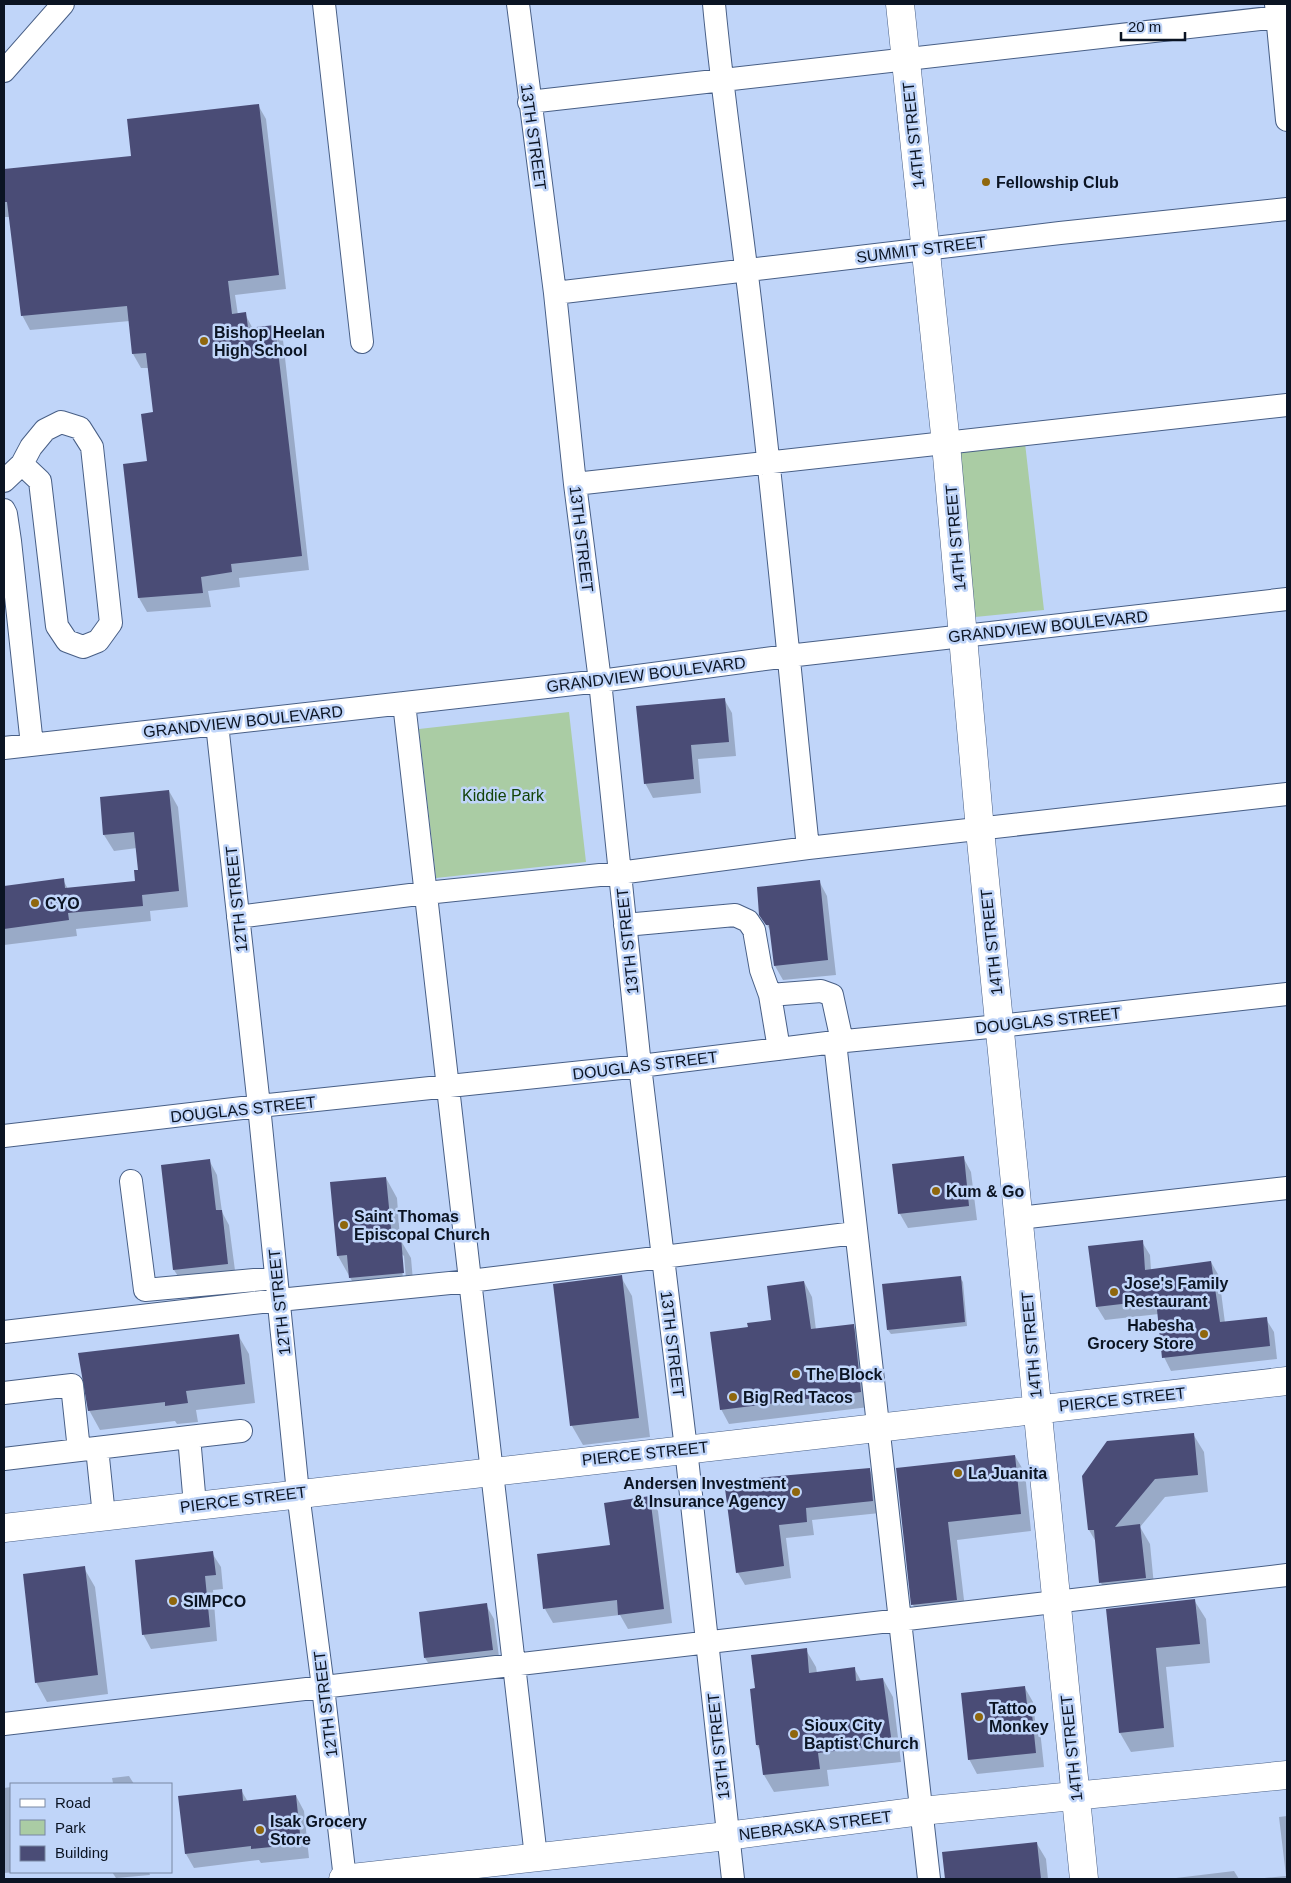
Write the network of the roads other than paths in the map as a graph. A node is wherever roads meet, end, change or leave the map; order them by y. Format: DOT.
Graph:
graph roads {
  1 [pos="63,4"];
  2 [pos="324,4"];
  3 [pos="518,4"];
  4 [pos="714,4"];
  5 [pos="900,4"];
  6 [pos="1280,12"];
  7 [pos="905,59"];
  8 [pos="4,71"];
  9 [pos="721,79"];
  10 [pos="529,102"];
  11 [pos="1287,120"];
  12 [pos="1287,209"];
  13 [pos="926,249"];
  14 [pos="747,270"];
  15 [pos="555,293"];
  16 [pos="362,342"];
  17 [pos="1287,405"];
  18 [pos="946,444"];
  19 [pos="770,463"];
  20 [pos="22,464"];
  21 [pos="4,481"];
  22 [pos="575,484"];
  23 [pos="4,510"];
  24 [pos="1287,599"];
  25 [pos="964,636"];
  26 [pos="788,656"];
  27 [pos="600,681"];
  28 [pos="404,703"];
  29 [pos="217,724"];
  30 [pos="32,745"];
  31 [pos="4,748"];
  32 [pos="1287,794"];
  33 [pos="980,830"];
  34 [pos="808,848"];
  35 [pos="619,873"];
  36 [pos="426,893"];
  37 [pos="238,917"];
  38 [pos="625,925"];
  39 [pos="1287,994"];
  40 [pos="770,995"];
  41 [pos="1000,1026"];
  42 [pos="838,1041"];
  43 [pos="778,1048"];
  44 [pos="640,1066"];
  45 [pos="449,1087"];
  46 [pos="259,1106"];
  47 [pos="4,1136"];
  48 [pos="131,1181"];
  49 [pos="1287,1188"];
  50 [pos="1019,1218"];
  51 [pos="855,1233"];
  52 [pos="662,1258"];
  53 [pos="276,1278"];
  54 [pos="470,1282"];
  55 [pos="279,1300"];
  56 [pos="4,1332"];
  57 [pos="1287,1381"];
  58 [pos="4,1393"];
  59 [pos="1037,1409"];
  60 [pos="877,1428"];
  61 [pos="241,1431"];
  62 [pos="189,1437"];
  63 [pos="88,1449"];
  64 [pos="686,1449"];
  65 [pos="4,1459"];
  66 [pos="491,1471"];
  67 [pos="298,1493"];
  68 [pos="195,1505"];
  69 [pos="104,1516"];
  70 [pos="4,1528"];
  71 [pos="1287,1575"];
  72 [pos="1057,1603"];
  73 [pos="900,1621"];
  74 [pos="707,1644"];
  75 [pos="514,1664"];
  76 [pos="323,1687"];
  77 [pos="4,1724"];
  78 [pos="1287,1775"];
  79 [pos="1076,1796"];
  80 [pos="921,1811"];
  81 [pos="727,1836"];
  82 [pos="536,1857"];
  83 [pos="344,1879"];
  84 [pos="733,1879"];
  85 [pos="929,1879"];
  86 [pos="1084,1879"];
  1 -- 8 [label="street"];
  2 -- 16 [label="street"];
  3 -- 10 [label="street, 13TH STREET"];
  4 -- 9 [label="street"];
  5 -- 7 [label="main road, 14TH STREET"];
  6 -- 7 [label="street"];
  6 -- 11 [label="street"];
  7 -- 9 [label="street"];
  7 -- 13 [label="main road, 14TH STREET"];
  9 -- 10 [label="street"];
  9 -- 14 [label="street"];
  10 -- 15 [label="street, 13TH STREET"];
  12 -- 13 [label="street, SUMMIT STREET"];
  13 -- 14 [label="street, SUMMIT STREET"];
  13 -- 18 [label="main road, 14TH STREET"];
  14 -- 15 [label="street, SUMMIT STREET"];
  14 -- 19 [label="street"];
  15 -- 22 [label="street, 13TH STREET"];
  17 -- 18 [label="street"];
  18 -- 19 [label="street"];
  18 -- 25 [label="main road, 14TH STREET"];
  19 -- 22 [label="street"];
  19 -- 26 [label="street"];
  20 -- 20 [label="street"];
  20 -- 21 [label="street"];
  22 -- 27 [label="street, 13TH STREET"];
  23 -- 30 [label="street"];
  24 -- 25 [label="street, GRANDVIEW BOULEVARD"];
  25 -- 26 [label="street, GRANDVIEW BOULEVARD"];
  25 -- 33 [label="main road, 14TH STREET"];
  26 -- 27 [label="street, GRANDVIEW BOULEVARD"];
  26 -- 34 [label="street"];
  27 -- 28 [label="street, GRANDVIEW BOULEVARD"];
  27 -- 35 [label="street, 13TH STREET"];
  28 -- 29 [label="street, GRANDVIEW BOULEVARD"];
  28 -- 36 [label="street"];
  29 -- 30 [label="street, GRANDVIEW BOULEVARD"];
  29 -- 37 [label="street, 12TH STREET"];
  30 -- 31 [label="street, GRANDVIEW BOULEVARD"];
  32 -- 33 [label="street"];
  33 -- 34 [label="street"];
  33 -- 41 [label="main road, 14TH STREET"];
  34 -- 35 [label="street"];
  35 -- 36 [label="street"];
  35 -- 38 [label="street, 13TH STREET"];
  36 -- 37 [label="street"];
  36 -- 45 [label="street"];
  37 -- 46 [label="street, 12TH STREET"];
  38 -- 40 [label="street"];
  38 -- 44 [label="street, 13TH STREET"];
  39 -- 41 [label="street, DOUGLAS STREET"];
  40 -- 42 [label="street"];
  40 -- 43 [label="street"];
  41 -- 42 [label="street, DOUGLAS STREET"];
  41 -- 50 [label="main road, 14TH STREET"];
  42 -- 43 [label="street, DOUGLAS STREET"];
  42 -- 51 [label="street"];
  43 -- 44 [label="street, DOUGLAS STREET"];
  44 -- 45 [label="street, DOUGLAS STREET"];
  44 -- 52 [label="street, 13TH STREET"];
  45 -- 46 [label="street, DOUGLAS STREET"];
  45 -- 54 [label="street"];
  46 -- 47 [label="street, DOUGLAS STREET"];
  46 -- 53 [label="street, 12TH STREET"];
  48 -- 53 [label="street"];
  49 -- 50 [label="street"];
  50 -- 59 [label="main road, 14TH STREET"];
  51 -- 52 [label="street"];
  51 -- 60 [label="street"];
  52 -- 54 [label="street"];
  52 -- 64 [label="street, 13TH STREET"];
  53 -- 55 [label="street, 12TH STREET"];
  54 -- 55 [label="street"];
  54 -- 66 [label="street"];
  55 -- 56 [label="street"];
  55 -- 67 [label="street, 12TH STREET"];
  57 -- 59 [label="main road, PIERCE STREET"];
  58 -- 63 [label="street"];
  59 -- 60 [label="main road, PIERCE STREET"];
  59 -- 72 [label="main road, 14TH STREET"];
  60 -- 64 [label="main road, PIERCE STREET"];
  60 -- 73 [label="street"];
  61 -- 62 [label="street"];
  62 -- 63 [label="street"];
  62 -- 68 [label="street"];
  63 -- 65 [label="street"];
  63 -- 69 [label="street"];
  64 -- 66 [label="main road, PIERCE STREET"];
  64 -- 74 [label="street, 13TH STREET"];
  66 -- 67 [label="main road, PIERCE STREET"];
  66 -- 75 [label="street"];
  67 -- 68 [label="main road, PIERCE STREET"];
  67 -- 76 [label="street, 12TH STREET"];
  68 -- 69 [label="main road, PIERCE STREET"];
  69 -- 70 [label="main road, PIERCE STREET"];
  71 -- 72 [label="street"];
  72 -- 73 [label="street"];
  72 -- 79 [label="main road, 14TH STREET"];
  73 -- 74 [label="street"];
  73 -- 80 [label="street"];
  74 -- 75 [label="street"];
  74 -- 81 [label="street, 13TH STREET"];
  75 -- 76 [label="street"];
  75 -- 82 [label="street"];
  76 -- 77 [label="street"];
  76 -- 83 [label="street, 12TH STREET"];
  78 -- 79 [label="main road, NEBRASKA STREET"];
  79 -- 80 [label="main road, NEBRASKA STREET"];
  79 -- 86 [label="main road, 14TH STREET"];
  80 -- 81 [label="main road, NEBRASKA STREET"];
  80 -- 85 [label="street"];
  81 -- 82 [label="main road, NEBRASKA STREET"];
  81 -- 84 [label="street, 13TH STREET"];
  82 -- 83 [label="main road, NEBRASKA STREET"];
}
